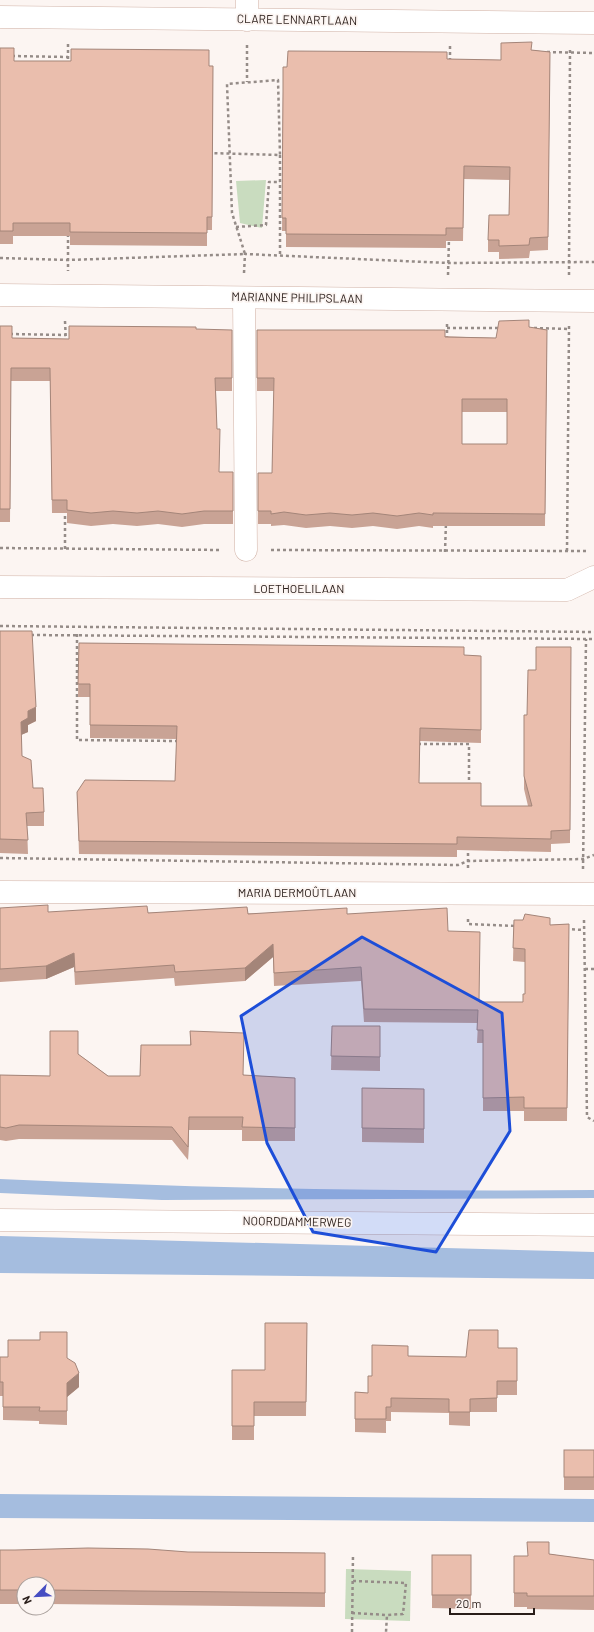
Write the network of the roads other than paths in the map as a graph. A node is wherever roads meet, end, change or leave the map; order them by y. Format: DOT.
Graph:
graph roads {
  1 [pos="247,10"];
  2 [pos="0,17"];
  3 [pos="594,23"];
  4 [pos="0,295"];
  5 [pos="244,298"];
  6 [pos="594,302"];
  7 [pos="246,550"];
  8 [pos="594,578"];
  9 [pos="0,587"];
  10 [pos="0,892"];
  11 [pos="594,894"];
  12 [pos="0,1220"];
  13 [pos="594,1225"];
  1 -- 2 [label="street, CLARE LENNARTLAAN"];
  1 -- 3 [label="street, CLARE LENNARTLAAN"];
  4 -- 5 [label="street, MARIANNE PHILIPSLAAN"];
  5 -- 6 [label="street, MARIANNE PHILIPSLAAN"];
  5 -- 7 [label="street"];
  8 -- 9 [label="street, LOETHOELILAAN"];
  10 -- 11 [label="street, MARIA DERMOÛTLAAN"];
  12 -- 13 [label="street, NOORDDAMMERWEG"];
}
